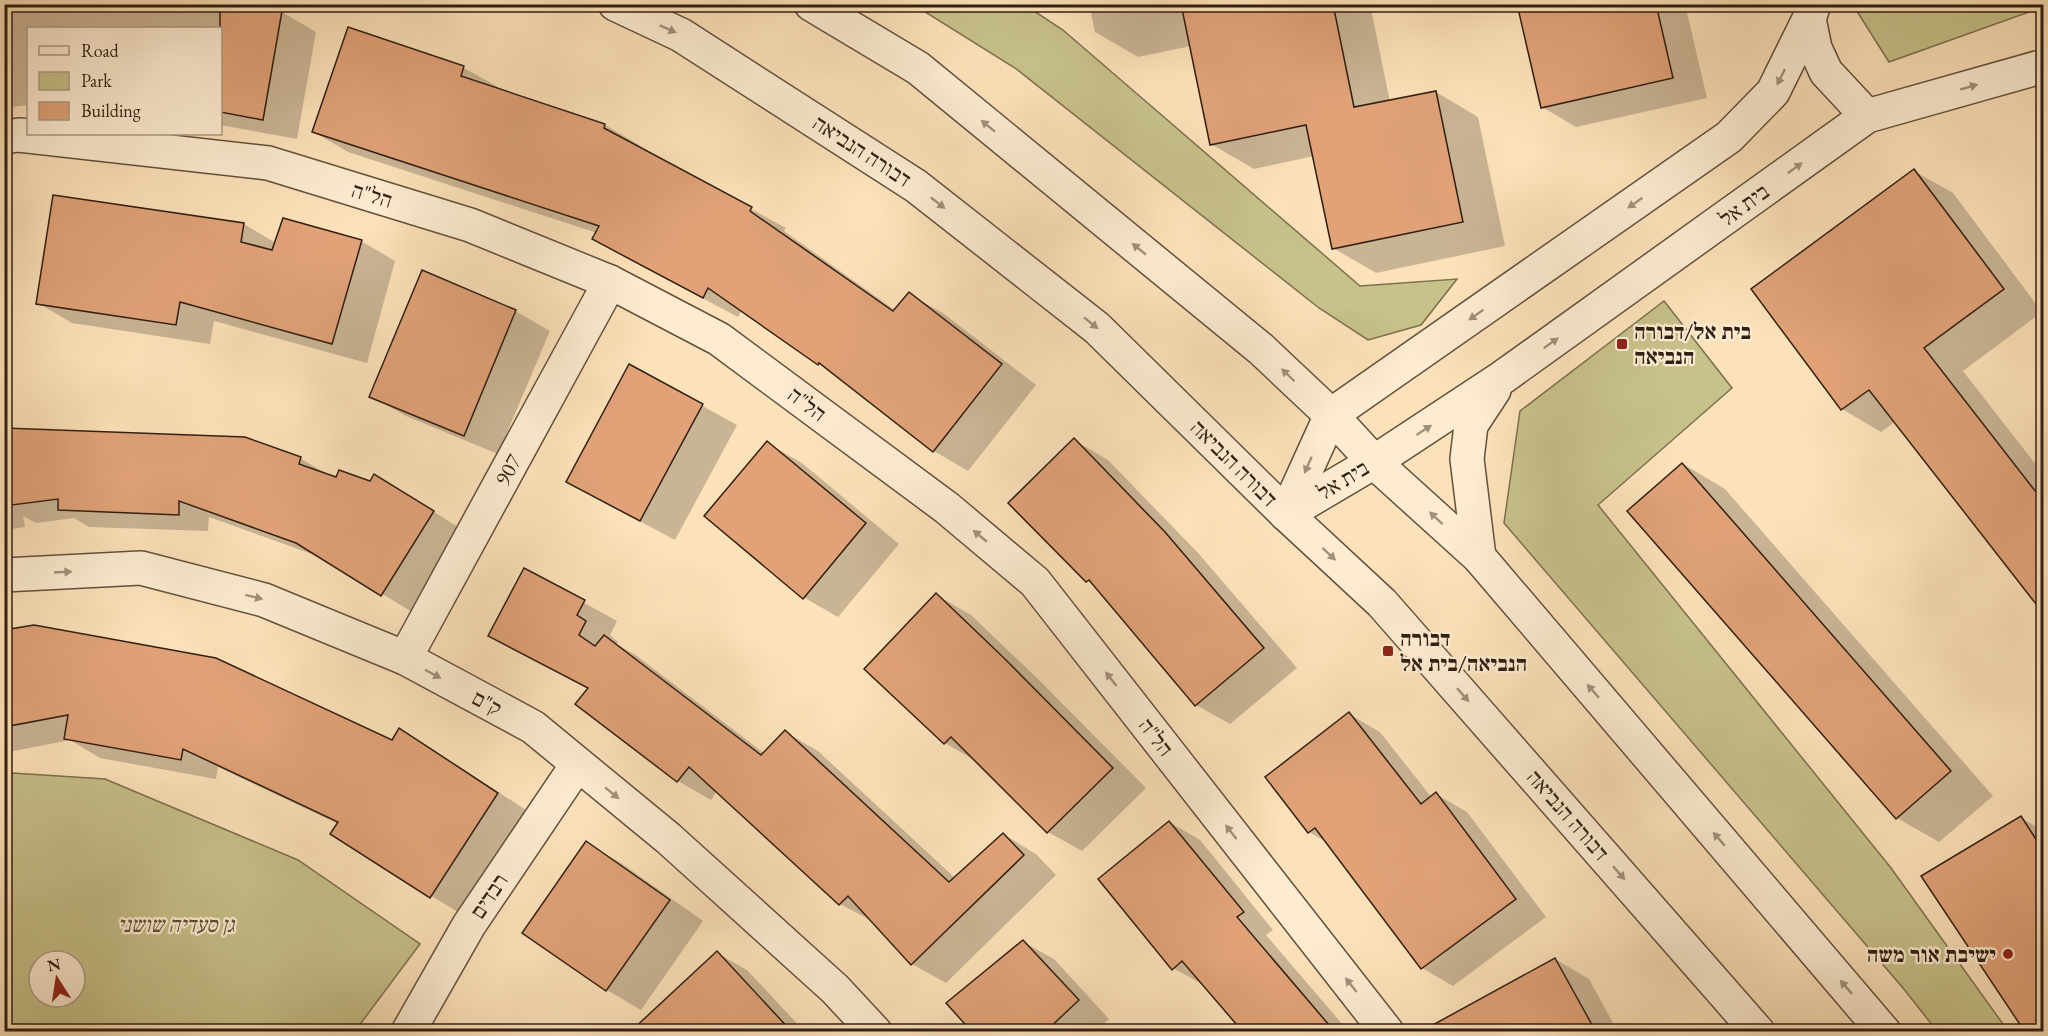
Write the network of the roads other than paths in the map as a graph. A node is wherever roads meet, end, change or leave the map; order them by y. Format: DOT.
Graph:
graph roads {
  1 [pos="615,4"];
  2 [pos="811,4"];
  3 [pos="1812,12"];
  4 [pos="2043,66"];
  5 [pos="1867,116"];
  6 [pos="4,137"];
  7 [pos="610,282"];
  8 [pos="1503,377"];
  9 [pos="1330,416"];
  10 [pos="1374,462"];
  11 [pos="1286,514"];
  12 [pos="1479,557"];
  13 [pos="4,575"];
  14 [pos="405,658"];
  15 [pos="577,765"];
  16 [pos="408,1032"];
  17 [pos="875,1032"];
  18 [pos="1388,1032"];
  19 [pos="1758,1032"];
  20 [pos="1884,1032"];
  1 -- 11 [label="street, דבורה הנביאה, one-way"];
  9 -- 2 [label="street, one-way"];
  3 -- 5 [label="street"];
  3 -- 9 [label="street, one-way"];
  5 -- 4 [label="street, בית אל, one-way"];
  8 -- 5 [label="street, בית אל, one-way"];
  6 -- 7 [label="street, הל\"ה"];
  7 -- 14 [label="street, 907"];
  18 -- 7 [label="street, הל\"ה, one-way"];
  10 -- 8 [label="street, בית אל, one-way"];
  8 -- 12 [label="street"];
  9 -- 10 [label="street"];
  9 -- 11 [label="street, בית אל, one-way"];
  10 -- 11 [label="street, בית אל"];
  12 -- 10 [label="street, one-way"];
  11 -- 19 [label="street, דבורה הנביאה, one-way"];
  20 -- 12 [label="street, one-way"];
  13 -- 14 [label="street, ק\"ם, one-way"];
  14 -- 15 [label="street, ק\"ם, one-way"];
  15 -- 16 [label="street, רבדים"];
  15 -- 17 [label="street, ק\"ם, one-way"];
}
